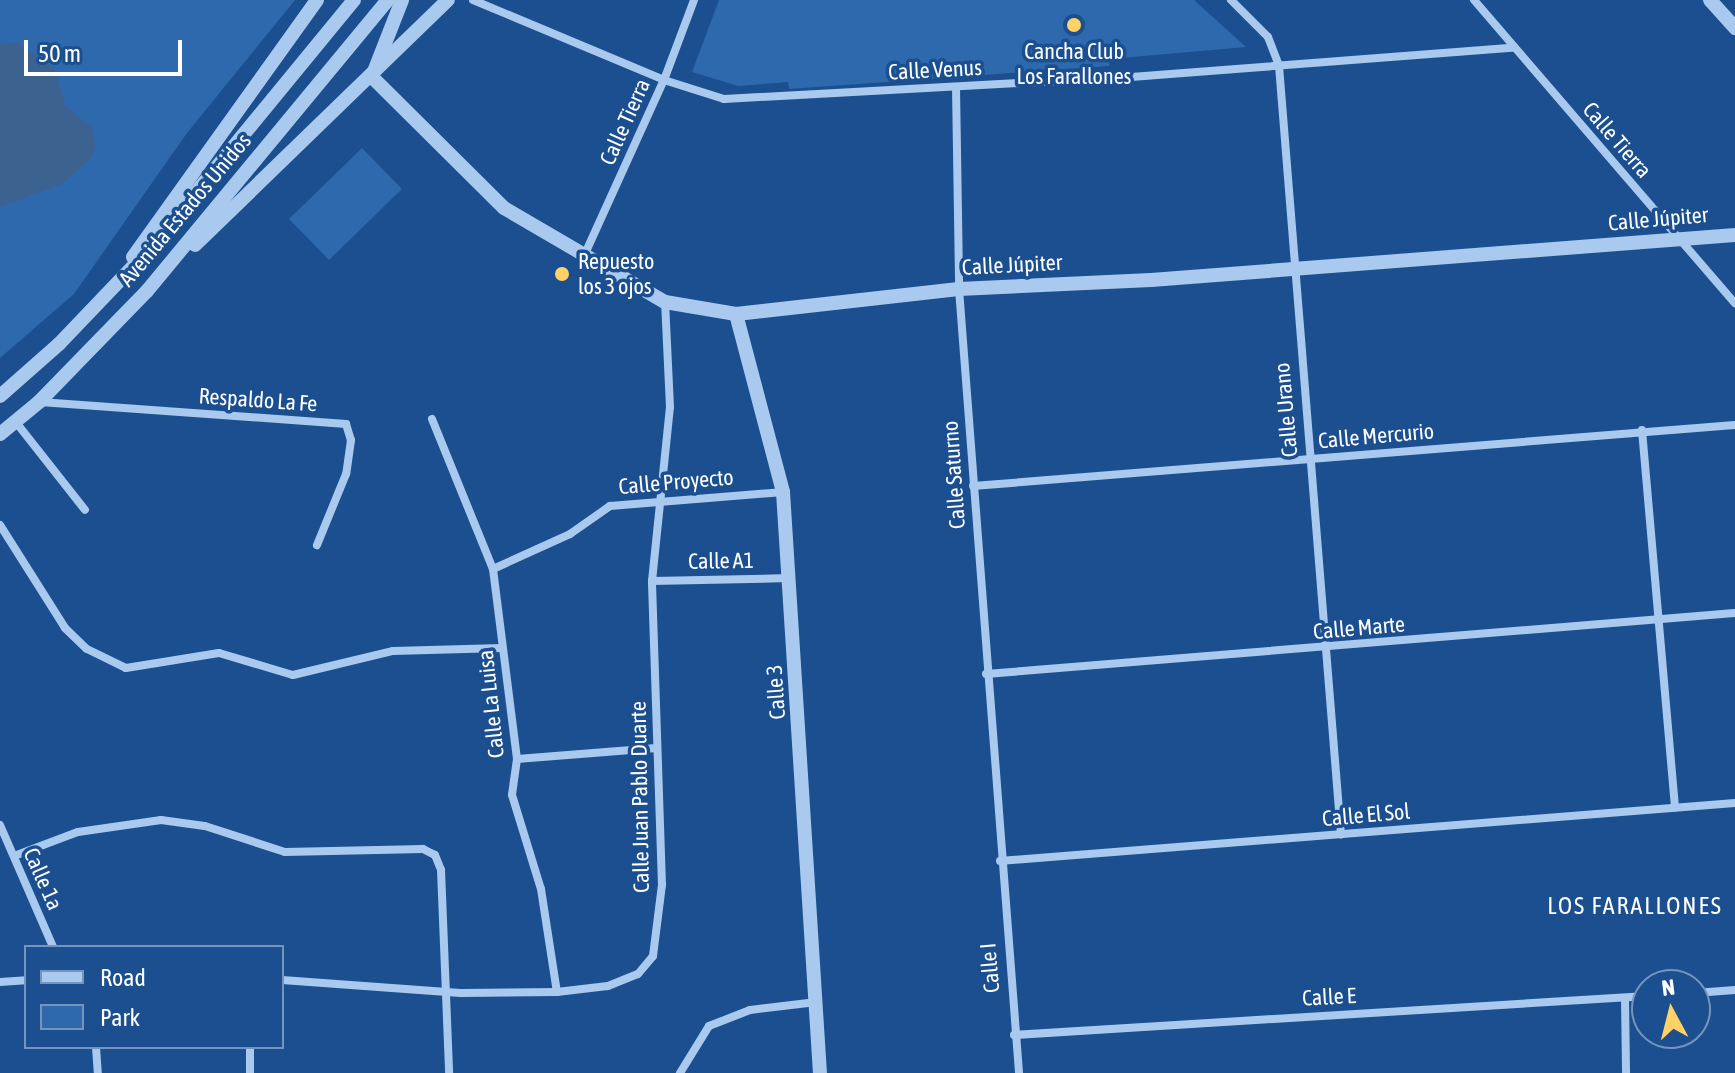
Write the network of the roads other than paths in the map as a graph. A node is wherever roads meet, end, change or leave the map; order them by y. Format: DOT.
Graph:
graph roads {
  1 [pos="317,0"];
  2 [pos="354,0"];
  3 [pos="388,0"];
  4 [pos="402,0"];
  5 [pos="448,0"];
  6 [pos="473,0"];
  7 [pos="694,0"];
  8 [pos="1231,0"];
  9 [pos="1474,0"];
  10 [pos="1710,0"];
  11 [pos="1735,28"];
  12 [pos="1512,48"];
  13 [pos="1279,66"];
  14 [pos="372,77"];
  15 [pos="664,80"];
  16 [pos="956,87"];
  17 [pos="1735,235"];
  18 [pos="1680,239"];
  19 [pos="583,257"];
  20 [pos="1292,268"];
  21 [pos="959,289"];
  22 [pos="111,291"];
  23 [pos="147,291"];
  24 [pos="665,302"];
  25 [pos="1735,303"];
  26 [pos="736,314"];
  27 [pos="0,396"];
  28 [pos="39,402"];
  29 [pos="432,419"];
  30 [pos="15,421"];
  31 [pos="1735,425"];
  32 [pos="1642,430"];
  33 [pos="0,434"];
  34 [pos="1308,460"];
  35 [pos="973,486"];
  36 [pos="783,492"];
  37 [pos="657,500"];
  38 [pos="85,510"];
  39 [pos="0,525"];
  40 [pos="317,545"];
  41 [pos="493,569"];
  42 [pos="790,578"];
  43 [pos="652,581"];
  44 [pos="1735,613"];
  45 [pos="1660,619"];
  46 [pos="502,648"];
  47 [pos="1324,649"];
  48 [pos="986,674"];
  49 [pos="657,748"];
  50 [pos="517,759"];
  51 [pos="1735,803"];
  52 [pos="1675,808"];
  53 [pos="0,825"];
  54 [pos="1341,835"];
  55 [pos="14,856"];
  56 [pos="1000,861"];
  57 [pos="52,945"];
  58 [pos="24,980"];
  59 [pos="284,980"];
  60 [pos="0,982"];
  61 [pos="1735,990"];
  62 [pos="446,991"];
  63 [pos="557,992"];
  64 [pos="1711,992"];
  65 [pos="1631,997"];
  66 [pos="1625,998"];
  67 [pos="818,1002"];
  68 [pos="1014,1035"];
  69 [pos="96,1049"];
  70 [pos="250,1049"];
  71 [pos="98,1073"];
  72 [pos="250,1073"];
  73 [pos="449,1073"];
  74 [pos="680,1073"];
  75 [pos="820,1073"];
  76 [pos="1019,1073"];
  77 [pos="1626,1073"];
  1 -- 22 [label="street"];
  2 -- 22 [label="street, Avenida Estados Unidos"];
  3 -- 23 [label="street, Avenida Estados Unidos"];
  4 -- 14 [label="street"];
  5 -- 14 [label="street"];
  6 -- 15 [label="street, Calle Venus"];
  7 -- 15 [label="street, Calle Tierra"];
  8 -- 13 [label="street, Calle Urano"];
  9 -- 12 [label="street, Calle Tierra"];
  10 -- 11 [label="street"];
  12 -- 13 [label="street, Calle Venus"];
  12 -- 18 [label="street, Calle Tierra"];
  13 -- 16 [label="street, Calle Venus"];
  13 -- 20 [label="street, Calle Urano"];
  14 -- 19 [label="street, Calle Júpiter"];
  14 -- 23 [label="street"];
  15 -- 16 [label="street, Calle Venus"];
  15 -- 19 [label="street, Calle Tierra"];
  16 -- 21 [label="street, Calle Saturno"];
  17 -- 18 [label="street, Calle Júpiter"];
  18 -- 20 [label="street, Calle Júpiter"];
  18 -- 25 [label="street, Calle Tierra"];
  19 -- 24 [label="street, Calle Júpiter"];
  20 -- 21 [label="street, Calle Júpiter"];
  20 -- 34 [label="street, Calle Urano"];
  21 -- 26 [label="street, Calle Júpiter"];
  21 -- 35 [label="street, Calle Saturno"];
  22 -- 27 [label="street, Avenida Estados Unidos"];
  23 -- 28 [label="street, Avenida Estados Unidos"];
  24 -- 26 [label="street, Calle Júpiter"];
  24 -- 37 [label="street, Calle Juan Pablo Duarte"];
  26 -- 36 [label="street, Calle 3"];
  28 -- 30 [label="street, Avenida Estados Unidos"];
  28 -- 40 [label="street, Respaldo La Fe"];
  29 -- 41 [label="street, Calle La Luisa"];
  30 -- 33 [label="street, Avenida Estados Unidos"];
  30 -- 38 [label="street"];
  31 -- 32 [label="street, Calle Mercurio"];
  32 -- 34 [label="street, Calle Mercurio"];
  32 -- 45 [label="street"];
  34 -- 35 [label="street, Calle Mercurio"];
  34 -- 47 [label="street, Calle Urano"];
  35 -- 48 [label="street, Calle Saturno"];
  36 -- 37 [label="street, Calle Proyecto"];
  36 -- 42 [label="street, Calle 3"];
  37 -- 41 [label="street, Calle Proyecto"];
  37 -- 43 [label="street, Calle Juan Pablo Duarte"];
  39 -- 46 [label="street"];
  41 -- 46 [label="street, Calle La Luisa"];
  42 -- 43 [label="street, Calle A1"];
  42 -- 67 [label="street, Calle 3"];
  43 -- 49 [label="street, Calle Juan Pablo Duarte"];
  44 -- 45 [label="street, Calle Marte"];
  45 -- 47 [label="street, Calle Marte"];
  45 -- 52 [label="street"];
  46 -- 50 [label="street, Calle La Luisa"];
  47 -- 48 [label="street, Calle Marte"];
  47 -- 54 [label="street, Calle Urano"];
  48 -- 56 [label="street, Calle Saturno"];
  49 -- 50 [label="street"];
  49 -- 63 [label="street, Calle Juan Pablo Duarte"];
  50 -- 63 [label="street, Calle La Luisa"];
  51 -- 52 [label="street, Calle El Sol"];
  52 -- 54 [label="street, Calle El Sol"];
  53 -- 55 [label="street, Calle 1a"];
  54 -- 56 [label="street, Calle El Sol"];
  55 -- 57 [label="street, Calle 1a"];
  55 -- 62 [label="street"];
  56 -- 68 [label="street, Calle I"];
  58 -- 60 [label="street"];
  59 -- 62 [label="street, Calle Juan Pablo Duarte"];
  61 -- 64 [label="street"];
  62 -- 63 [label="street, Calle Juan Pablo Duarte"];
  62 -- 73 [label="street"];
  65 -- 66 [label="street, Calle E"];
  66 -- 68 [label="street, Calle E"];
  66 -- 77 [label="street"];
  67 -- 74 [label="street"];
  67 -- 75 [label="street, Calle 3"];
  68 -- 76 [label="street, Calle I"];
  69 -- 71 [label="street"];
  70 -- 72 [label="street"];
}
